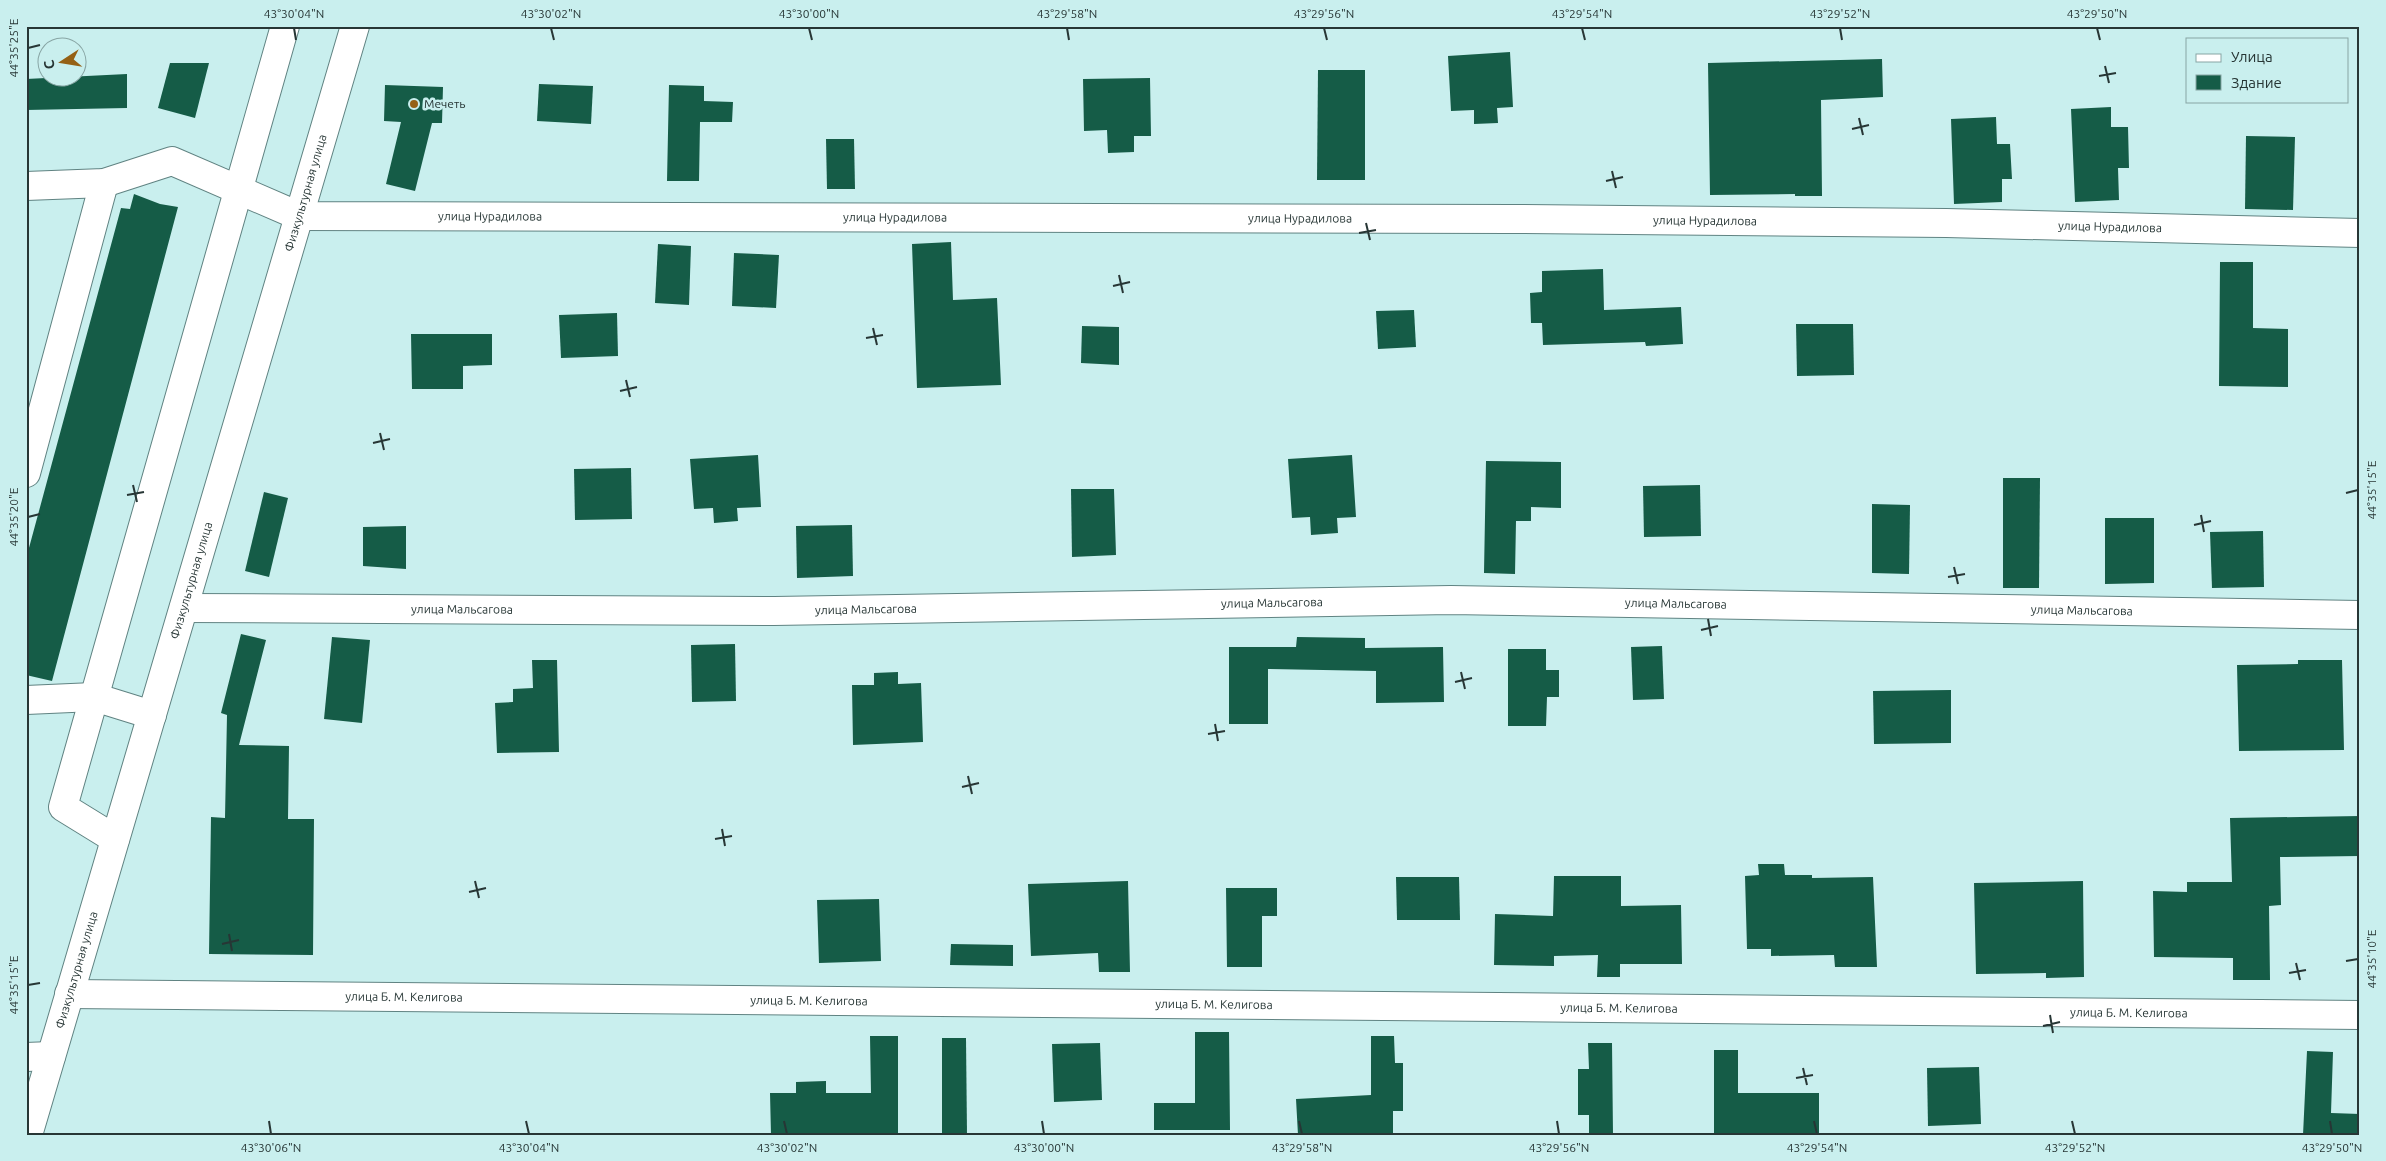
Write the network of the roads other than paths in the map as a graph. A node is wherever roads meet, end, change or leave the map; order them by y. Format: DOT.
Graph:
graph roads {
  1 [pos="285,26"];
  2 [pos="355,26"];
  3 [pos="104,183"];
  4 [pos="26,186"];
  5 [pos="237,189"];
  6 [pos="299,216"];
  7 [pos="2360,233"];
  8 [pos="26,473"];
  9 [pos="184,608"];
  10 [pos="2360,615"];
  11 [pos="94,697"];
  12 [pos="26,700"];
  13 [pos="152,715"];
  14 [pos="115,839"];
  15 [pos="69,994"];
  16 [pos="2360,1015"];
  17 [pos="39,1057"];
  18 [pos="28,1135"];
  1 -- 5 [label="street"];
  2 -- 6 [label="street, Физкультурная улица"];
  3 -- 4 [label="street"];
  3 -- 5 [label="street"];
  3 -- 8 [label="street"];
  5 -- 6 [label="street"];
  5 -- 11 [label="street"];
  6 -- 7 [label="street, улица Нурадилова"];
  6 -- 9 [label="street, Физкультурная улица"];
  9 -- 10 [label="street, улица Мальсагова"];
  9 -- 13 [label="street, Физкультурная улица"];
  11 -- 12 [label="street"];
  11 -- 13 [label="street"];
  11 -- 14 [label="street"];
  13 -- 14 [label="street, Физкультурная улица"];
  14 -- 15 [label="street, Физкультурная улица"];
  15 -- 16 [label="street, улица Б. М. Келигова"];
  15 -- 17 [label="street, Физкультурная улица"];
  17 -- 18 [label="street, Физкультурная улица"];
}
